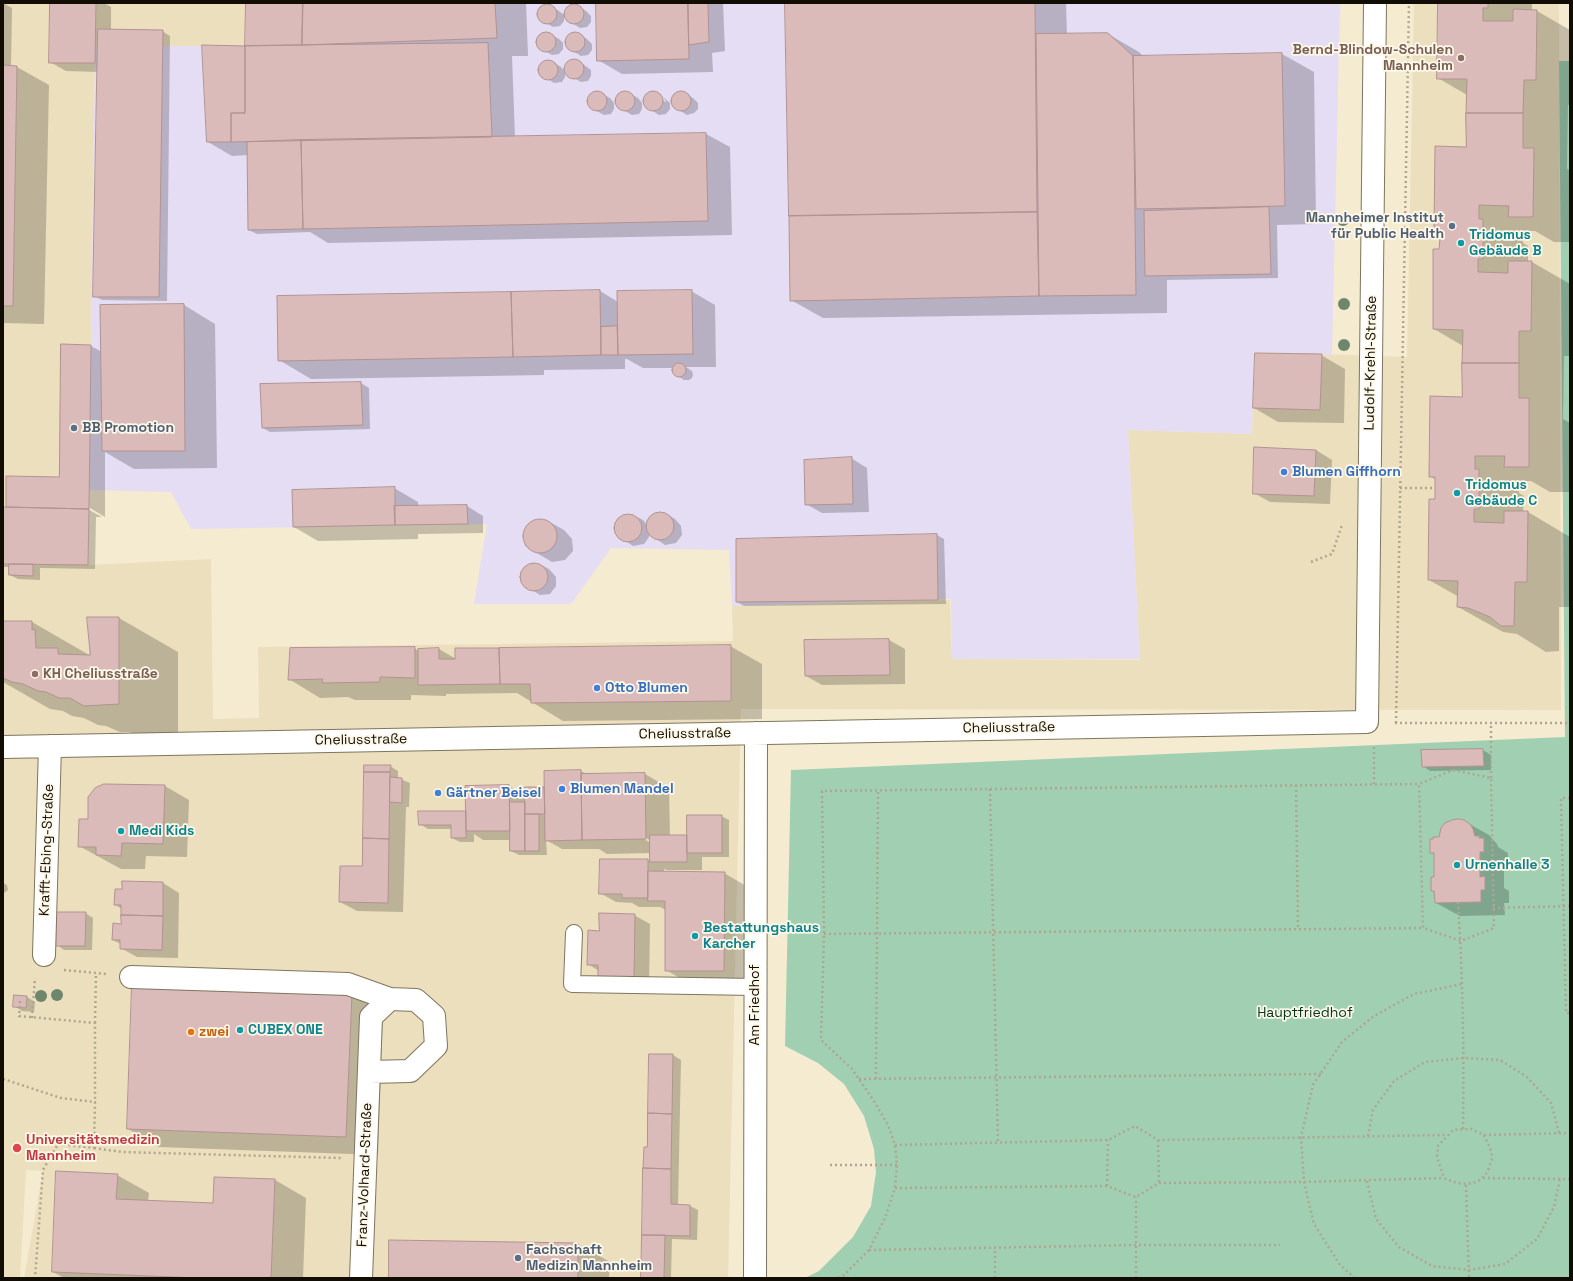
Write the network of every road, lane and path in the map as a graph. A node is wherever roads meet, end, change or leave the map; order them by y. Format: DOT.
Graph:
graph roads {
  1 [pos="1375,3"];
  2 [pos="1409,3"];
  3 [pos="1405,237"];
  4 [pos="1440,238"];
  5 [pos="1400,488"];
  6 [pos="1435,488"];
  7 [pos="1367,722"];
  8 [pos="1396,722"];
  9 [pos="1570,723"];
  10 [pos="1491,724"];
  11 [pos="756,733"];
  12 [pos="50,746"];
  13 [pos="3,747"];
  14 [pos="1491,778"];
  15 [pos="1374,784"];
  16 [pos="1419,784"];
  17 [pos="1296,785"];
  18 [pos="990,789"];
  19 [pos="878,790"];
  20 [pos="1570,798"];
  21 [pos="1458,902"];
  22 [pos="1564,906"];
  23 [pos="1570,906"];
  24 [pos="1493,908"];
  25 [pos="1422,928"];
  26 [pos="1298,929"];
  27 [pos="994,932"];
  28 [pos="574,933"];
  29 [pos="824,934"];
  30 [pos="878,934"];
  31 [pos="1461,941"];
  32 [pos="44,961"];
  33 [pos="96,973"];
  34 [pos="131,977"];
  35 [pos="1462,984"];
  36 [pos="755,987"];
  37 [pos="390,998"];
  38 [pos="20,1001"];
  39 [pos="1570,1012"];
  40 [pos="32,1018"];
  41 [pos="95,1023"];
  42 [pos="1464,1058"];
  43 [pos="369,1072"];
  44 [pos="1321,1074"];
  45 [pos="997,1078"];
  46 [pos="3,1079"];
  47 [pos="859,1079"];
  48 [pos="876,1079"];
  49 [pos="95,1102"];
  50 [pos="1463,1129"];
  51 [pos="1570,1132"];
  52 [pos="1559,1133"];
  53 [pos="1446,1135"];
  54 [pos="1484,1135"];
  55 [pos="1368,1136"];
  56 [pos="1301,1137"];
  57 [pos="1108,1140"];
  58 [pos="1158,1140"];
  59 [pos="998,1143"];
  60 [pos="895,1145"];
  61 [pos="94,1148"];
  62 [pos="365,1159"];
  63 [pos="830,1165"];
  64 [pos="897,1165"];
  65 [pos="1444,1178"];
  66 [pos="1482,1178"];
  67 [pos="1560,1179"];
  68 [pos="1570,1179"];
  69 [pos="1367,1181"];
  70 [pos="1304,1182"];
  71 [pos="1159,1183"];
  72 [pos="1466,1184"];
  73 [pos="1108,1186"];
  74 [pos="895,1188"];
  75 [pos="1136,1197"];
  76 [pos="1135,1245"];
  77 [pos="1280,1245"];
  78 [pos="996,1248"];
  79 [pos="869,1250"];
  80 [pos="1469,1270"];
  81 [pos="35,1278"];
  82 [pos="361,1278"];
  83 [pos="755,1278"];
  84 [pos="838,1278"];
  85 [pos="995,1278"];
  86 [pos="1136,1278"];
  87 [pos="1355,1278"];
  88 [pos="1469,1278"];
  1 -- 7 [label="street, Ludolf-Krehl-Straße"];
  2 -- 3 [label="path"];
  3 -- 4 [label="path"];
  3 -- 5 [label="path"];
  5 -- 6 [label="path"];
  5 -- 8 [label="path"];
  7 -- 8 [label="path"];
  7 -- 11 [label="street, Cheliusstraße"];
  7 -- 15 [label="path"];
  8 -- 10 [label="path"];
  9 -- 10 [label="path"];
  10 -- 14 [label="path"];
  11 -- 12 [label="street, Cheliusstraße"];
  11 -- 36 [label="street, Am Friedhof"];
  12 -- 13 [label="street, Cheliusstraße"];
  12 -- 32 [label="street, Krafft-Ebing-Straße"];
  14 -- 16 [label="path"];
  14 -- 24 [label="path"];
  15 -- 16 [label="path"];
  15 -- 17 [label="path"];
  16 -- 25 [label="path"];
  17 -- 18 [label="path"];
  17 -- 26 [label="path"];
  18 -- 19 [label="path"];
  18 -- 27 [label="path"];
  19 -- 29 [label="path"];
  19 -- 30 [label="path"];
  20 -- 22 [label="path"];
  21 -- 31 [label="path"];
  22 -- 23 [label="path"];
  22 -- 24 [label="path"];
  22 -- 39 [label="path"];
  24 -- 31 [label="path"];
  25 -- 26 [label="path"];
  25 -- 31 [label="path"];
  26 -- 27 [label="path"];
  27 -- 30 [label="path"];
  27 -- 45 [label="path"];
  28 -- 36 [label="lane"];
  29 -- 30 [label="path"];
  29 -- 47 [label="path"];
  30 -- 48 [label="path"];
  31 -- 35 [label="path"];
  32 -- 33 [label="path"];
  32 -- 40 [label="path"];
  33 -- 34 [label="path"];
  33 -- 41 [label="path"];
  34 -- 37 [label="street"];
  35 -- 42 [label="path"];
  35 -- 44 [label="path"];
  36 -- 83 [label="street, Am Friedhof"];
  37 -- 43 [label="street, Franz-Volhard-Straße"];
  37 -- 43 [label="street"];
  38 -- 40 [label="path"];
  40 -- 41 [label="path"];
  41 -- 49 [label="path"];
  42 -- 50 [label="path"];
  42 -- 52 [label="path"];
  42 -- 55 [label="path"];
  43 -- 62 [label="street, Franz-Volhard-Straße"];
  44 -- 45 [label="path"];
  44 -- 56 [label="path"];
  45 -- 48 [label="path"];
  45 -- 59 [label="path"];
  46 -- 49 [label="path"];
  47 -- 48 [label="path"];
  47 -- 60 [label="path"];
  49 -- 61 [label="path"];
  50 -- 53 [label="path"];
  50 -- 54 [label="path"];
  51 -- 52 [label="path"];
  52 -- 54 [label="path"];
  53 -- 55 [label="path"];
  53 -- 65 [label="path"];
  54 -- 66 [label="path"];
  55 -- 56 [label="path"];
  56 -- 58 [label="path"];
  56 -- 70 [label="path"];
  57 -- 58 [label="path"];
  57 -- 59 [label="path"];
  57 -- 73 [label="path"];
  58 -- 71 [label="path"];
  59 -- 60 [label="path"];
  60 -- 64 [label="path"];
  61 -- 62 [label="path"];
  61 -- 81 [label="path"];
  62 -- 82 [label="street, Franz-Volhard-Straße"];
  63 -- 64 [label="path"];
  64 -- 74 [label="path"];
  65 -- 69 [label="path"];
  65 -- 72 [label="path"];
  66 -- 67 [label="path"];
  66 -- 72 [label="path"];
  67 -- 68 [label="path"];
  67 -- 80 [label="path"];
  69 -- 70 [label="path"];
  69 -- 80 [label="path"];
  70 -- 71 [label="path"];
  70 -- 87 [label="path"];
  71 -- 75 [label="path"];
  72 -- 80 [label="path"];
  73 -- 74 [label="path"];
  73 -- 75 [label="path"];
  74 -- 79 [label="path"];
  75 -- 76 [label="path"];
  76 -- 77 [label="path"];
  76 -- 78 [label="path"];
  76 -- 86 [label="path"];
  78 -- 79 [label="path"];
  78 -- 85 [label="path"];
  79 -- 84 [label="path"];
  80 -- 88 [label="path"];
}
